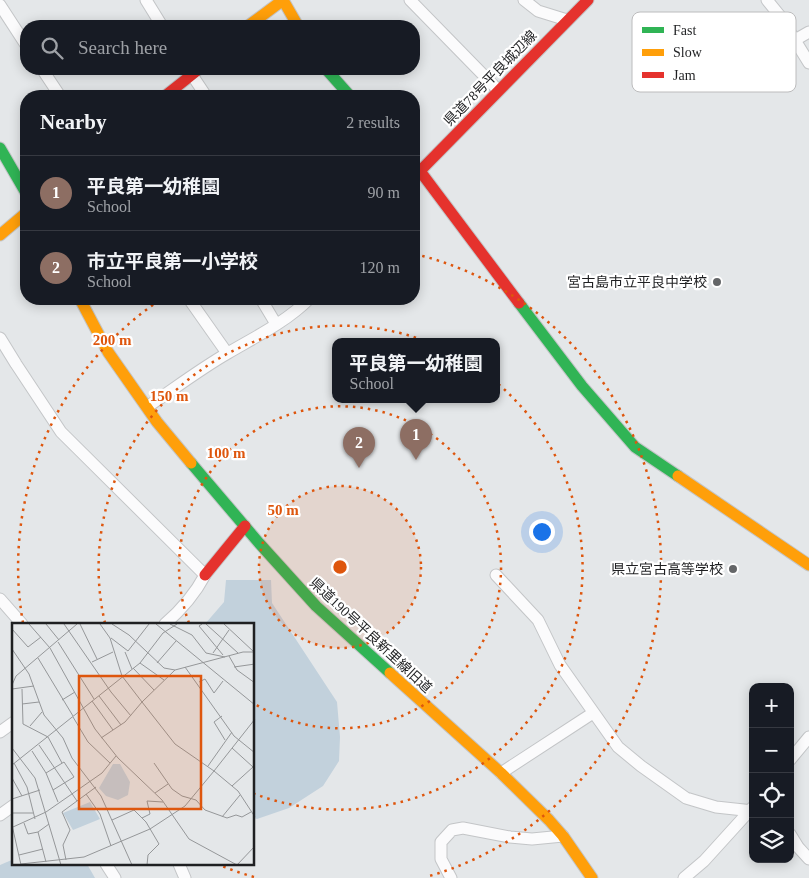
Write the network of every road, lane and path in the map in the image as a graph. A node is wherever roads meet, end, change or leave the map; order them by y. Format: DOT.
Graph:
graph roads {
  1 [pos="146,0"];
  2 [pos="283,0"];
  3 [pos="410,0"];
  4 [pos="524,0"];
  5 [pos="588,0"];
  6 [pos="767,0"];
  7 [pos="0,6"];
  8 [pos="775,12"];
  9 [pos="158,20"];
  10 [pos="256,20"];
  11 [pos="295,20"];
  12 [pos="567,20"];
  13 [pos="809,32"];
  14 [pos="20,37"];
  15 [pos="796,39"];
  16 [pos="796,42"];
  17 [pos="809,63"];
  18 [pos="46,75"];
  19 [pos="189,75"];
  20 [pos="195,75"];
  21 [pos="331,75"];
  22 [pos="56,90"];
  23 [pos="172,90"];
  24 [pos="203,90"];
  25 [pos="345,90"];
  26 [pos="498,90"];
  27 [pos="0,148"];
  28 [pos="420,165"];
  29 [pos="420,172"];
  30 [pos="20,183"];
  31 [pos="20,218"];
  32 [pos="0,235"];
  33 [pos="83,305"];
  34 [pos="193,305"];
  35 [pos="265,305"];
  36 [pos="301,305"];
  37 [pos="276,324"];
  38 [pos="0,338"];
  39 [pos="227,353"];
  40 [pos="147,407"];
  41 [pos="245,526"];
  42 [pos="809,565"];
  43 [pos="205,575"];
  44 [pos="496,575"];
  45 [pos="0,599"];
  46 [pos="21,623"];
  47 [pos="166,623"];
  48 [pos="593,713"];
  49 [pos="12,723"];
  50 [pos="0,732"];
  51 [pos="809,736"];
  52 [pos="794,755"];
  53 [pos="501,773"];
  54 [pos="12,807"];
  55 [pos="749,809"];
  56 [pos="749,812"];
  57 [pos="0,815"];
  58 [pos="564,836"];
  59 [pos="794,840"];
  60 [pos="809,858"];
  61 [pos="107,866"];
  62 [pos="180,866"];
  63 [pos="115,878"];
  64 [pos="185,878"];
  65 [pos="451,878"];
  66 [pos="592,878"];
  67 [pos="684,878"];
  1 -- 9 [label="street"];
  2 -- 10 [label="street"];
  2 -- 11 [label="street"];
  3 -- 26 [label="street"];
  4 -- 12 [label="street"];
  5 -- 12 [label="street, 県道78号平良城辺線"];
  6 -- 8 [label="street"];
  7 -- 14 [label="street"];
  12 -- 26 [label="street, 県道78号平良城辺線"];
  13 -- 15 [label="street"];
  16 -- 17 [label="street"];
  18 -- 22 [label="street"];
  19 -- 23 [label="street"];
  20 -- 24 [label="street"];
  21 -- 25 [label="street"];
  26 -- 28 [label="street, 県道78号平良城辺線"];
  27 -- 30 [label="street"];
  29 -- 42 [label="street"];
  31 -- 32 [label="street"];
  33 -- 40 [label="street, 県道190号平良新里線旧道"];
  34 -- 39 [label="street"];
  35 -- 37 [label="street"];
  36 -- 37 [label="street"];
  37 -- 39 [label="street"];
  38 -- 43 [label="street"];
  39 -- 40 [label="street"];
  40 -- 41 [label="street, 県道190号平良新里線旧道"];
  41 -- 43 [label="street"];
  41 -- 53 [label="street, 県道190号平良新里線旧道"];
  43 -- 47 [label="street"];
  44 -- 48 [label="street"];
  45 -- 46 [label="street"];
  48 -- 53 [label="street"];
  48 -- 55 [label="street"];
  49 -- 50 [label="street"];
  51 -- 52 [label="street"];
  53 -- 58 [label="street, 県道190号平良新里線旧道"];
  54 -- 57 [label="street"];
  56 -- 67 [label="street"];
  58 -- 65 [label="street"];
  58 -- 66 [label="street, 県道190号平良新里線旧道"];
  59 -- 60 [label="street"];
  61 -- 63 [label="street"];
  62 -- 64 [label="street"];
}
